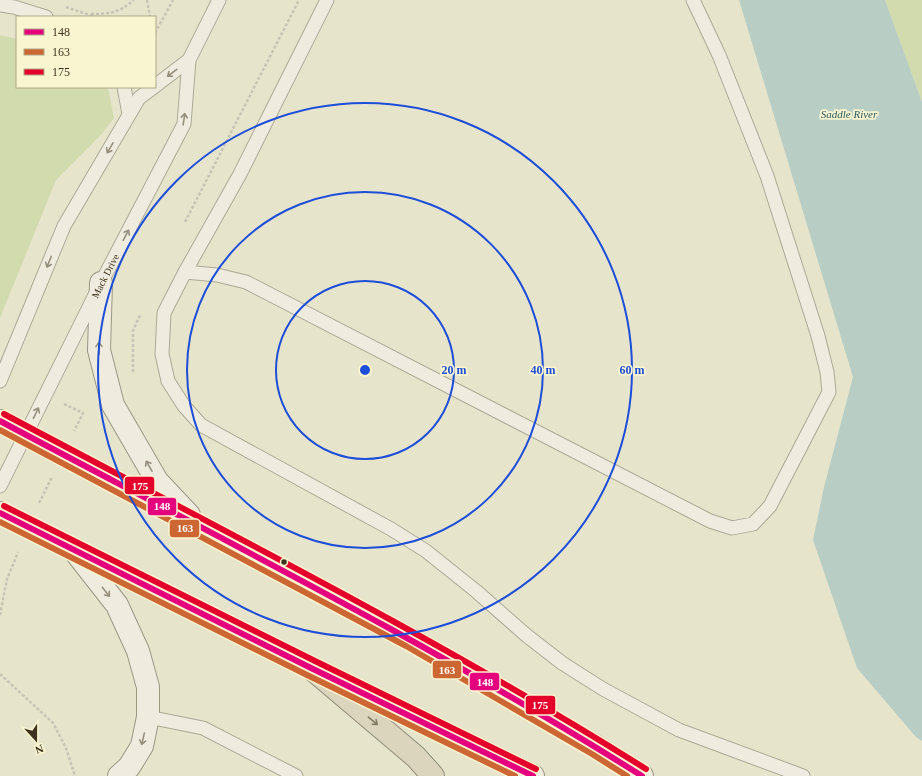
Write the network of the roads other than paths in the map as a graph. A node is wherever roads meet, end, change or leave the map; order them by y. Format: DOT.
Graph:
graph roads {
  1 [pos="220,0"];
  2 [pos="327,0"];
  3 [pos="693,0"];
  4 [pos="0,5"];
  5 [pos="43,16"];
  6 [pos="189,60"];
  7 [pos="156,85"];
  8 [pos="124,88"];
  9 [pos="152,88"];
  10 [pos="130,114"];
  11 [pos="185,272"];
  12 [pos="101,283"];
  13 [pos="0,381"];
  14 [pos="0,421"];
  15 [pos="25,434"];
  16 [pos="0,486"];
  17 [pos="0,513"];
  18 [pos="201,528"];
  19 [pos="73,550"];
  20 [pos="311,668"];
  21 [pos="148,717"];
  22 [pos="119,776"];
  23 [pos="296,776"];
  24 [pos="433,776"];
  25 [pos="533,776"];
  26 [pos="642,776"];
  27 [pos="803,776"];
  1 -- 6 [label="lane, Mack Drive"];
  2 -- 11 [label="lane"];
  3 -- 11 [label="lane"];
  4 -- 5 [label="lane"];
  6 -- 7 [label="lane, Mack Drive, one-way"];
  12 -- 6 [label="lane, Mack Drive, one-way"];
  8 -- 10 [label="lane"];
  9 -- 10 [label="lane, Mack Drive"];
  10 -- 13 [label="lane, Mack Drive, one-way"];
  11 -- 27 [label="lane"];
  15 -- 12 [label="lane, Mack Drive, one-way"];
  18 -- 12 [label="main road, one-way"];
  14 -- 15 [label="main road"];
  15 -- 16 [label="lane, Mack Drive"];
  15 -- 18 [label="main road"];
  17 -- 19 [label="main road"];
  18 -- 26 [label="main road"];
  19 -- 20 [label="main road"];
  19 -- 21 [label="main road, one-way"];
  20 -- 24 [label="highway, one-way"];
  20 -- 25 [label="main road"];
  21 -- 22 [label="main road, one-way"];
  21 -- 23 [label="lane"];
}
